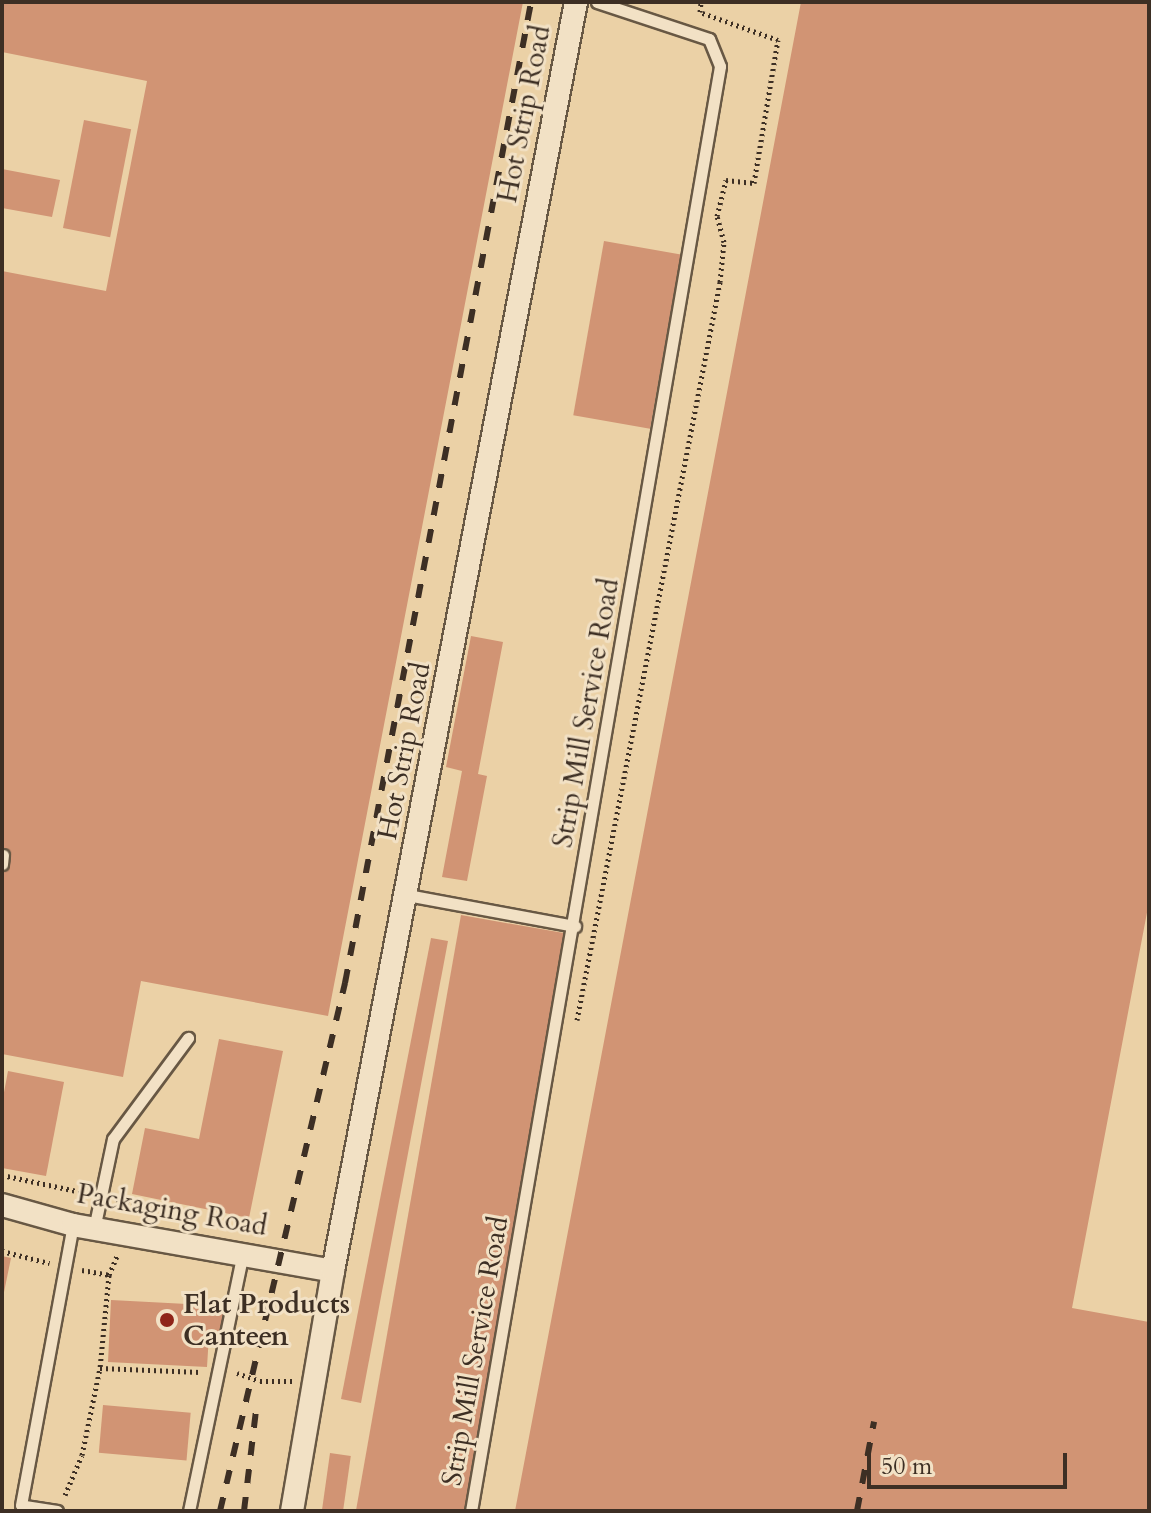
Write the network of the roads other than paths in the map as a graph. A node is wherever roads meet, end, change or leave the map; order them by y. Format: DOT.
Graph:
graph roads {
  1 [pos="576,2"];
  2 [pos="597,2"];
  3 [pos="407,895"];
  4 [pos="579,928"];
  5 [pos="188,1038"];
  6 [pos="2,1205"];
  7 [pos="83,1227"];
  8 [pos="243,1253"];
  9 [pos="333,1271"];
  10 [pos="58,1511"];
  11 [pos="189,1511"];
  12 [pos="292,1511"];
  13 [pos="471,1511"];
  1 -- 3 [label="street, Hot Strip Road"];
  2 -- 4 [label="lane, Strip Mill Service Road"];
  3 -- 4 [label="lane"];
  3 -- 9 [label="street, Hot Strip Road"];
  4 -- 13 [label="lane, Strip Mill Service Road"];
  5 -- 7 [label="lane"];
  6 -- 7 [label="street, Packaging Road"];
  7 -- 8 [label="street, Packaging Road"];
  7 -- 10 [label="lane"];
  8 -- 9 [label="street, Packaging Road"];
  8 -- 11 [label="lane"];
  9 -- 12 [label="street, Hot Strip Road"];
}
